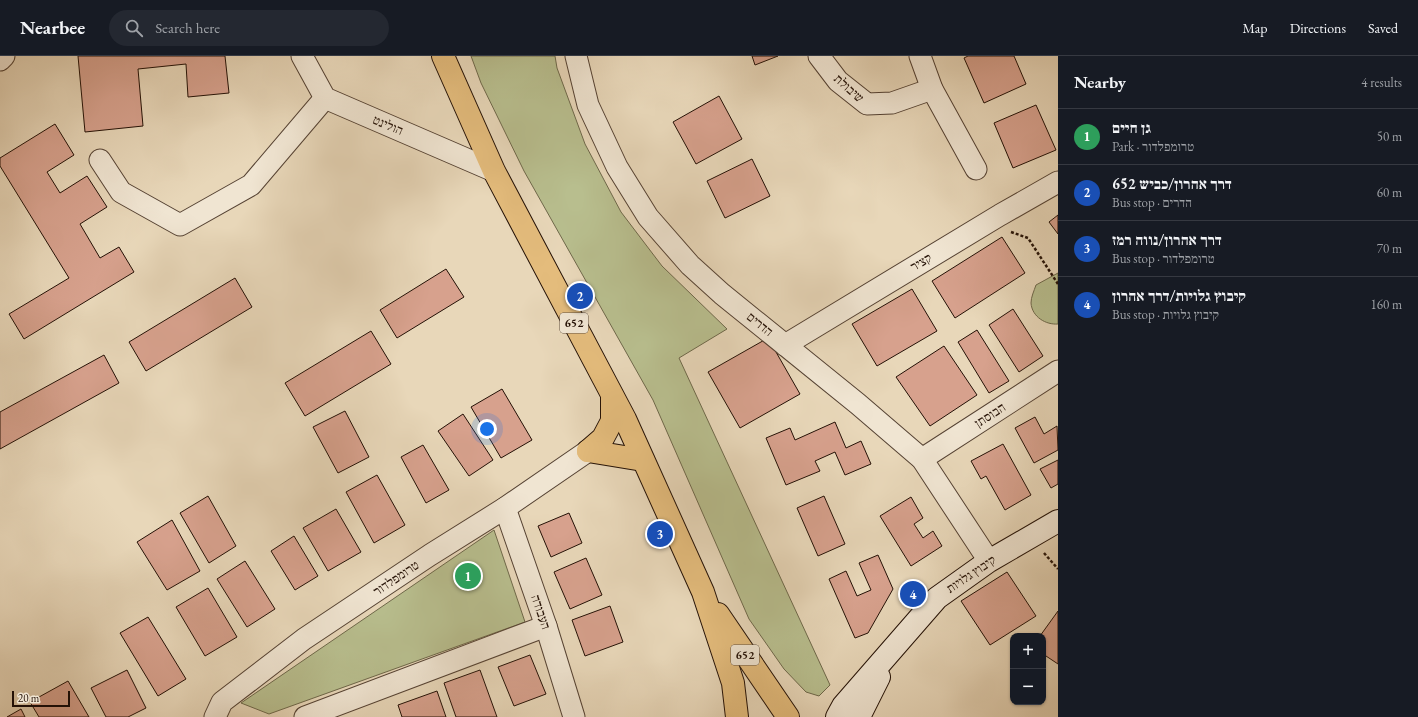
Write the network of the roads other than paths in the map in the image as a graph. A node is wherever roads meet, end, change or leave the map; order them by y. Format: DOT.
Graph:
graph roads {
  1 [pos="4,56"];
  2 [pos="302,56"];
  3 [pos="443,56"];
  4 [pos="576,56"];
  5 [pos="819,56"];
  6 [pos="920,56"];
  7 [pos="0,60"];
  8 [pos="932,89"];
  9 [pos="325,98"];
  10 [pos="100,160"];
  11 [pos="976,169"];
  12 [pos="494,170"];
  13 [pos="1058,182"];
  14 [pos="785,345"];
  15 [pos="1058,371"];
  16 [pos="612,396"];
  17 [pos="588,451"];
  18 [pos="643,460"];
  19 [pos="922,460"];
  20 [pos="505,508"];
  21 [pos="1058,521"];
  22 [pos="989,561"];
  23 [pos="703,592"];
  24 [pos="546,626"];
  25 [pos="897,642"];
  26 [pos="215,717"];
  27 [pos="304,717"];
  28 [pos="574,717"];
  29 [pos="737,717"];
  30 [pos="788,717"];
  31 [pos="837,717"];
  32 [pos="858,717"];
  1 -- 7 [label="street"];
  2 -- 9 [label="street"];
  3 -- 12 [label="main road, 652"];
  4 -- 14 [label="street, הדרים"];
  5 -- 8 [label="street, שיבולת"];
  6 -- 8 [label="street"];
  8 -- 11 [label="street"];
  9 -- 10 [label="street"];
  9 -- 12 [label="street, הולינט"];
  12 -- 16 [label="main road, 652"];
  13 -- 14 [label="street, קציר"];
  14 -- 19 [label="street, הדרים"];
  15 -- 19 [label="street, הבוסתן"];
  16 -- 17 [label="main road"];
  16 -- 18 [label="main road, 652"];
  17 -- 18 [label="main road"];
  17 -- 20 [label="street, טרומפלדור"];
  18 -- 23 [label="main road, 652"];
  19 -- 22 [label="street, הדרים"];
  20 -- 24 [label="street, העבודה"];
  20 -- 26 [label="street, טרומפלדור"];
  21 -- 22 [label="street, קיבוץ גלויות"];
  22 -- 25 [label="street, קיבוץ גלויות"];
  23 -- 29 [label="main road, 652"];
  23 -- 30 [label="main road, 652"];
  24 -- 27 [label="street"];
  24 -- 28 [label="street, העבודה"];
  25 -- 31 [label="street, קיבוץ גלויות"];
  25 -- 32 [label="street, קיבוץ גלויות"];
}
